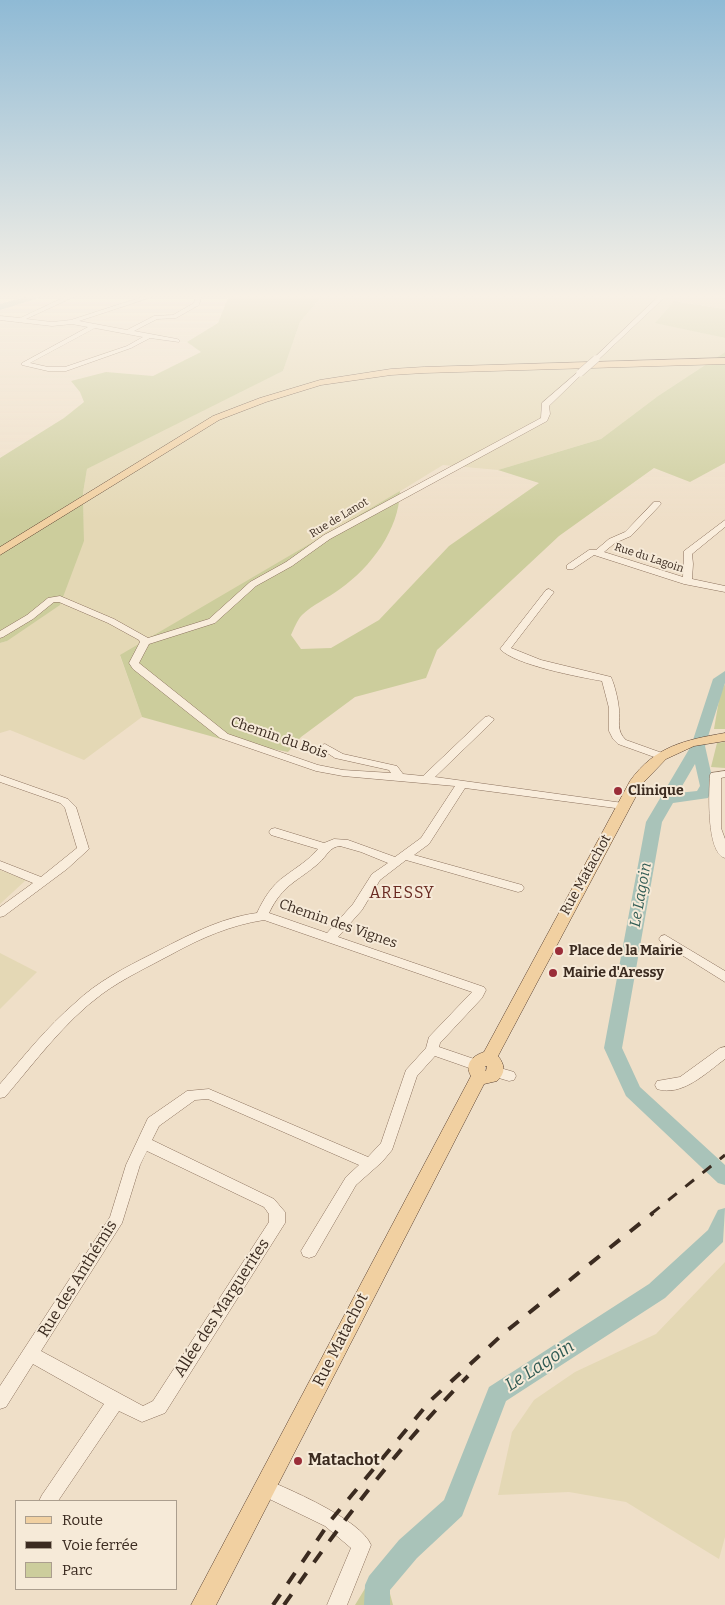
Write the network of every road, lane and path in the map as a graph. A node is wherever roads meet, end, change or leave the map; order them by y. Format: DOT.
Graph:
graph roads {
  1 [pos="428,370"];
  2 [pos="584,370"];
  3 [pos="657,504"];
  4 [pos="725,523"];
  5 [pos="0,553"];
  6 [pos="598,553"];
  7 [pos="570,567"];
  8 [pos="687,582"];
  9 [pos="725,589"];
  10 [pos="549,592"];
  11 [pos="0,635"];
  12 [pos="145,642"];
  13 [pos="490,720"];
  14 [pos="719,737"];
  15 [pos="325,747"];
  16 [pos="661,756"];
  17 [pos="725,774"];
  18 [pos="399,776"];
  19 [pos="0,778"];
  20 [pos="426,779"];
  21 [pos="462,784"];
  22 [pos="623,806"];
  23 [pos="275,832"];
  24 [pos="326,847"];
  25 [pos="725,854"];
  26 [pos="400,859"];
  27 [pos="0,865"];
  28 [pos="41,882"];
  29 [pos="518,888"];
  30 [pos="0,913"];
  31 [pos="262,916"];
  32 [pos="329,938"];
  33 [pos="664,939"];
  34 [pos="725,977"];
  35 [pos="432,1050"];
  36 [pos="725,1052"];
  37 [pos="490,1070"];
  38 [pos="662,1085"];
  39 [pos="0,1093"];
  40 [pos="145,1143"];
  41 [pos="370,1164"];
  42 [pos="309,1251"];
  43 [pos="31,1354"];
  44 [pos="0,1401"];
  45 [pos="116,1401"];
  46 [pos="264,1488"];
  47 [pos="49,1500"];
  48 [pos="203,1605"];
  49 [pos="337,1605"];
  1 -- 5 [label="main road"];
  2 -- 12 [label="street, Rue de Lanot, bridge"];
  3 -- 6 [label="street"];
  4 -- 8 [label="street"];
  6 -- 7 [label="street, Rue du Lagoin"];
  6 -- 8 [label="street, Rue du Lagoin"];
  8 -- 9 [label="street, Rue du Lagoin"];
  10 -- 16 [label="street"];
  11 -- 12 [label="street"];
  12 -- 18 [label="street, Chemin du Bois"];
  13 -- 20 [label="street"];
  14 -- 16 [label="main road, Rue Matachot"];
  15 -- 18 [label="street"];
  16 -- 22 [label="main road, Rue Matachot"];
  17 -- 25 [label="street"];
  18 -- 20 [label="street, Chemin du Bois"];
  19 -- 28 [label="street"];
  20 -- 21 [label="street, Chemin du Bois"];
  21 -- 22 [label="street, Chemin du Bois"];
  21 -- 26 [label="street"];
  22 -- 37 [label="main road, Rue Matachot"];
  23 -- 24 [label="street"];
  24 -- 26 [label="street"];
  24 -- 31 [label="street"];
  26 -- 29 [label="street"];
  26 -- 32 [label="street"];
  27 -- 28 [label="street"];
  28 -- 30 [label="street"];
  31 -- 32 [label="street, Chemin des Vignes"];
  31 -- 39 [label="street, Chemin des Vignes"];
  32 -- 35 [label="street, Chemin des Vignes"];
  33 -- 34 [label="street"];
  35 -- 37 [label="street"];
  35 -- 41 [label="street"];
  36 -- 38 [label="street"];
  37 -- 46 [label="main road, Rue Matachot"];
  40 -- 41 [label="street, Rue des Anthémis"];
  40 -- 43 [label="street, Rue des Anthémis"];
  40 -- 45 [label="street, Allée des Marguerites"];
  41 -- 42 [label="street"];
  43 -- 44 [label="street, Rue des Anthémis"];
  43 -- 45 [label="street, Allée des Marguerites"];
  45 -- 47 [label="street"];
  46 -- 48 [label="main road, Rue Matachot"];
  46 -- 49 [label="street"];
}
